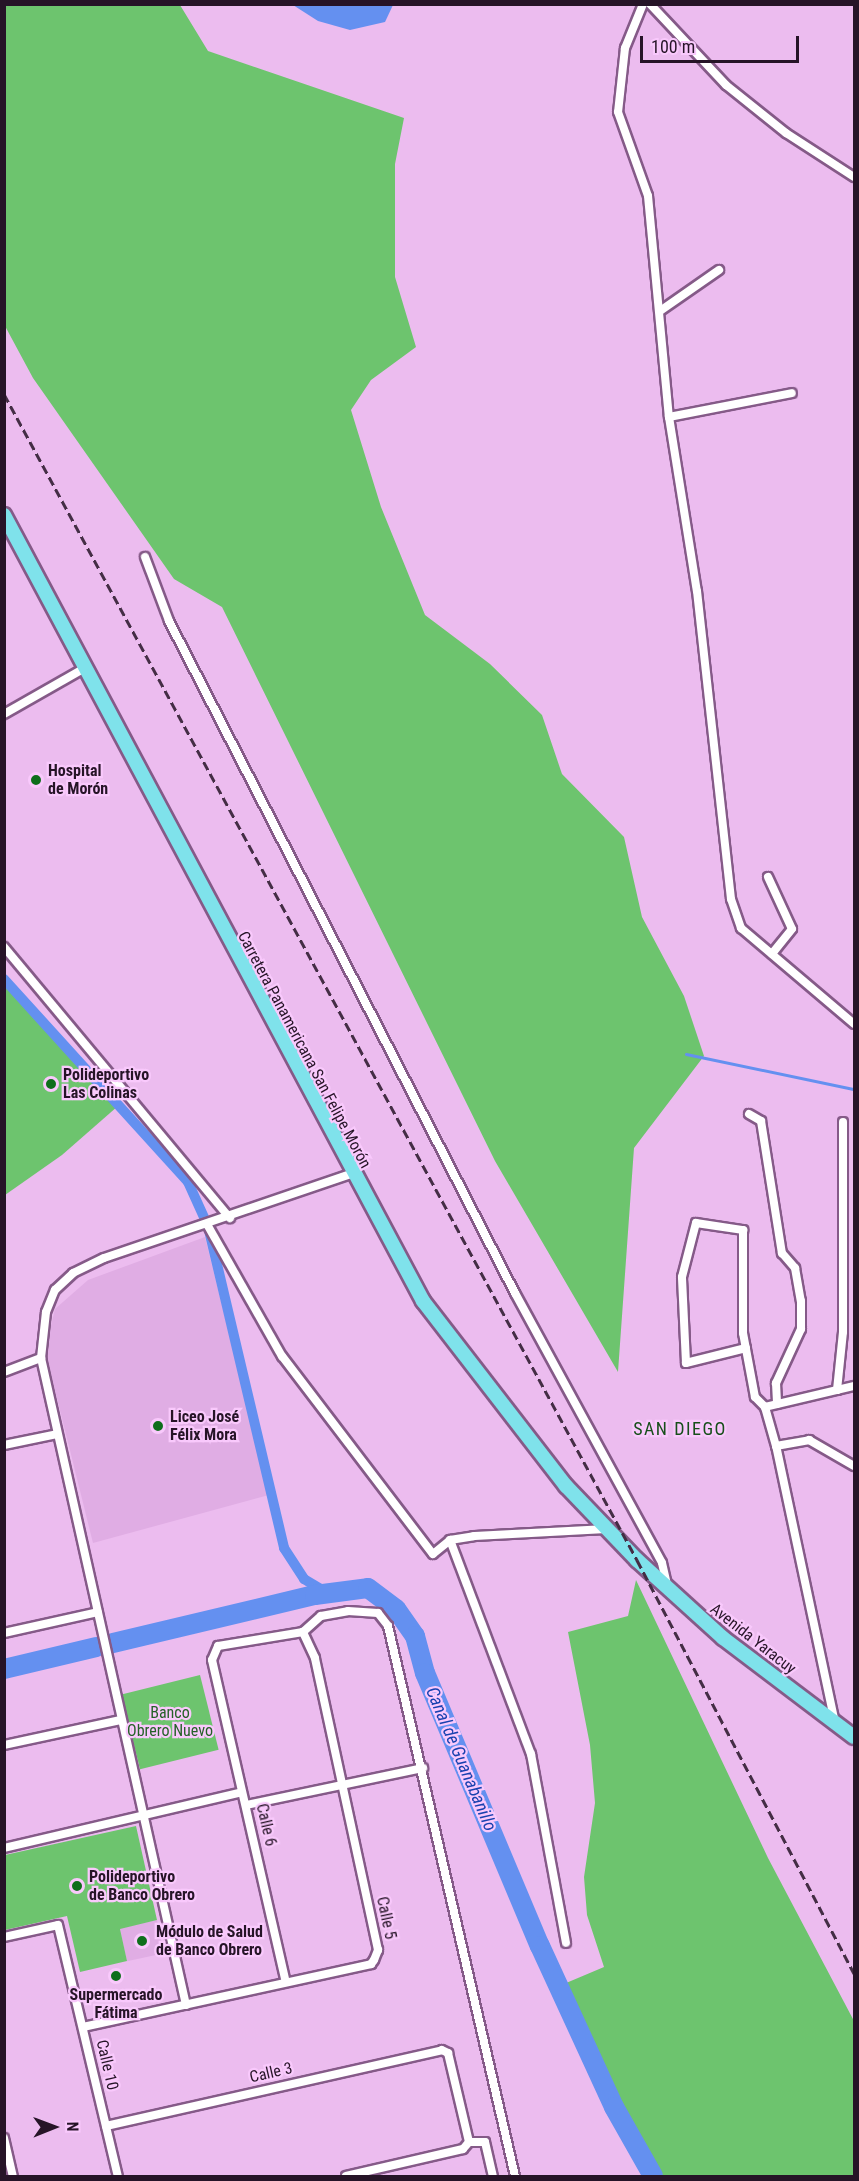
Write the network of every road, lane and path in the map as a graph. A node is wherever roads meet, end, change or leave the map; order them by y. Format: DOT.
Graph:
graph roads {
  1 [pos="643,4"];
  2 [pos="650,4"];
  3 [pos="855,177"];
  4 [pos="719,270"];
  5 [pos="660,311"];
  6 [pos="792,393"];
  7 [pos="669,417"];
  8 [pos="4,515"];
  9 [pos="145,557"];
  10 [pos="85,668"];
  11 [pos="4,714"];
  12 [pos="768,877"];
  13 [pos="4,947"];
  14 [pos="772,954"];
  15 [pos="855,1024"];
  16 [pos="749,1114"];
  17 [pos="843,1122"];
  18 [pos="351,1174"];
  19 [pos="230,1218"];
  20 [pos="207,1226"];
  21 [pos="746,1348"];
  22 [pos="41,1358"];
  23 [pos="4,1372"];
  24 [pos="855,1386"];
  25 [pos="837,1390"];
  26 [pos="777,1404"];
  27 [pos="765,1407"];
  28 [pos="57,1434"];
  29 [pos="4,1445"];
  30 [pos="776,1446"];
  31 [pos="855,1466"];
  32 [pos="608,1529"];
  33 [pos="450,1540"];
  34 [pos="637,1560"];
  35 [pos="668,1590"];
  36 [pos="98,1612"];
  37 [pos="303,1632"];
  38 [pos="4,1633"];
  39 [pos="121,1720"];
  40 [pos="836,1723"];
  41 [pos="855,1737"];
  42 [pos="4,1745"];
  43 [pos="423,1768"];
  44 [pos="342,1785"];
  45 [pos="242,1792"];
  46 [pos="246,1805"];
  47 [pos="143,1817"];
  48 [pos="4,1848"];
  49 [pos="4,1936"];
  50 [pos="566,1943"];
  51 [pos="286,1982"];
  52 [pos="186,2005"];
  53 [pos="82,2027"];
  54 [pos="106,2126"];
  55 [pos="4,2138"];
  56 [pos="469,2142"];
  57 [pos="13,2176"];
  58 [pos="118,2176"];
  59 [pos="346,2176"];
  60 [pos="493,2176"];
  61 [pos="515,2176"];
  1 -- 5 [label="street"];
  2 -- 3 [label="street"];
  4 -- 5 [label="street"];
  5 -- 7 [label="street"];
  6 -- 7 [label="street"];
  7 -- 14 [label="street"];
  8 -- 10 [label="main road, Carretera Panamericana San Felipe Morón"];
  9 -- 35 [label="street"];
  10 -- 11 [label="street"];
  10 -- 18 [label="main road, Carretera Panamericana San Felipe Morón"];
  12 -- 14 [label="street"];
  13 -- 19 [label="street"];
  14 -- 15 [label="street"];
  16 -- 26 [label="street"];
  17 -- 25 [label="street"];
  18 -- 19 [label="street"];
  18 -- 32 [label="main road, Carretera Panamericana San Felipe Morón"];
  19 -- 20 [label="street"];
  20 -- 22 [label="street"];
  20 -- 33 [label="street"];
  21 -- 21 [label="street"];
  21 -- 27 [label="street"];
  22 -- 23 [label="street"];
  22 -- 28 [label="street"];
  24 -- 25 [label="street"];
  25 -- 26 [label="street"];
  26 -- 27 [label="street"];
  27 -- 30 [label="street"];
  28 -- 29 [label="street"];
  28 -- 36 [label="street"];
  30 -- 31 [label="street"];
  30 -- 40 [label="street"];
  32 -- 33 [label="street"];
  32 -- 34 [label="main road, Carretera Panamericana San Felipe Morón"];
  33 -- 50 [label="street"];
  34 -- 35 [label="main road, Avenida Yaracuy"];
  35 -- 40 [label="main road, Avenida Yaracuy"];
  36 -- 38 [label="street"];
  36 -- 39 [label="street"];
  37 -- 43 [label="street"];
  37 -- 44 [label="street, Calle 5"];
  37 -- 45 [label="street, Calle 6"];
  39 -- 42 [label="street"];
  39 -- 47 [label="street"];
  40 -- 41 [label="main road, Avenida Yaracuy"];
  43 -- 44 [label="street"];
  43 -- 61 [label="street"];
  44 -- 46 [label="street"];
  44 -- 51 [label="street, Calle 5"];
  45 -- 46 [label="street, Calle 6"];
  45 -- 47 [label="street"];
  46 -- 51 [label="street, Calle 6"];
  47 -- 48 [label="street"];
  47 -- 52 [label="street"];
  49 -- 53 [label="street, Calle 10"];
  51 -- 52 [label="street, Calle 5"];
  52 -- 53 [label="street, Calle 5"];
  53 -- 54 [label="street, Calle 10"];
  54 -- 56 [label="street, Calle 3"];
  54 -- 58 [label="street, Calle 10"];
  55 -- 57 [label="street"];
  56 -- 59 [label="street"];
  56 -- 60 [label="street"];
}
